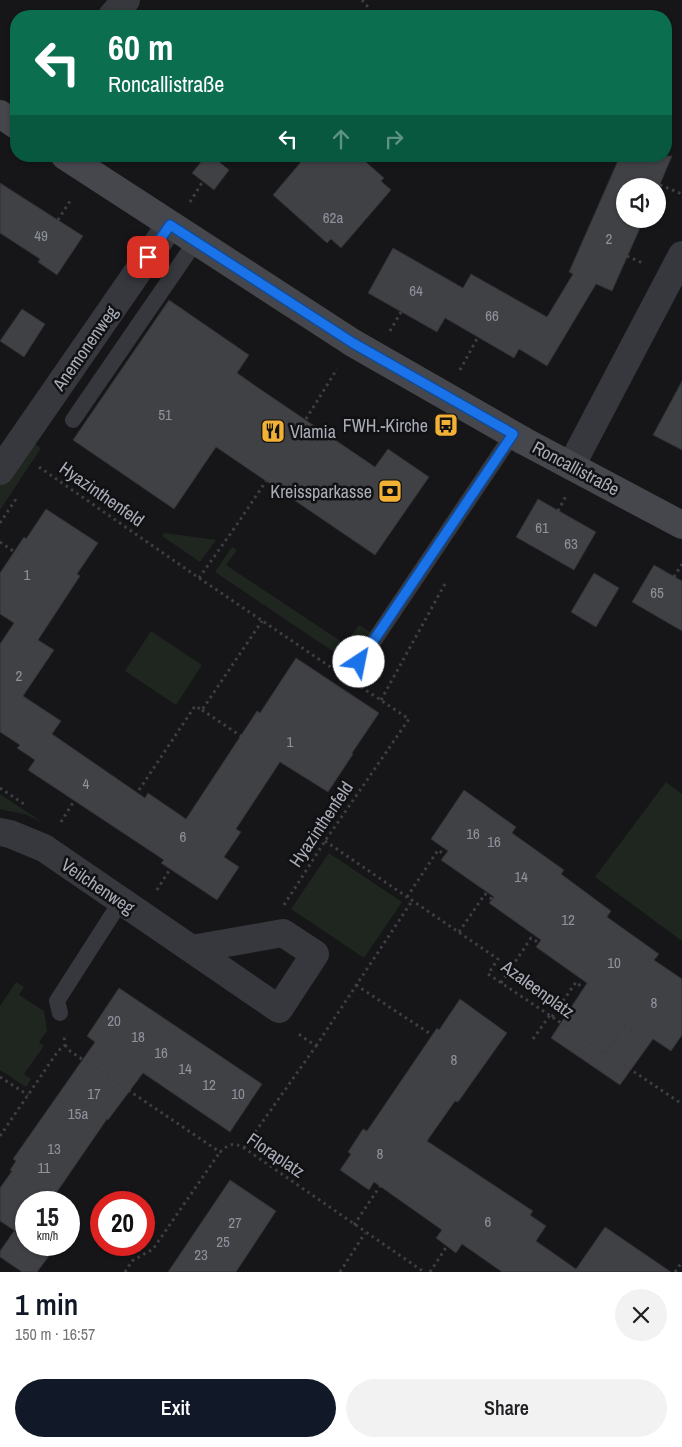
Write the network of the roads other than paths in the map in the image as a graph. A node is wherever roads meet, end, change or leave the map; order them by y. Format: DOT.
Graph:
graph roads {
  1 [pos="126,0"];
  2 [pos="117,10"];
  3 [pos="74,162"];
  4 [pos="170,225"];
  5 [pos="196,241"];
  6 [pos="682,255"];
  7 [pos="73,420"];
  8 [pos="513,434"];
  9 [pos="7,460"];
  10 [pos="571,466"];
  11 [pos="682,524"];
  12 [pos="359,662"];
  13 [pos="0,832"];
  14 [pos="121,901"];
  15 [pos="192,949"];
  16 [pos="60,1014"];
  1 -- 2 [label="street"];
  3 -- 4 [label="street, Roncallistraße"];
  4 -- 5 [label="street, Roncallistraße"];
  4 -- 9 [label="street, Anemonenweg"];
  5 -- 7 [label="lane"];
  5 -- 8 [label="street, Roncallistraße"];
  6 -- 10 [label="street"];
  8 -- 10 [label="street, Roncallistraße"];
  8 -- 12 [label="lane"];
  10 -- 11 [label="street, Roncallistraße"];
  13 -- 14 [label="street, Veilchenweg"];
  14 -- 15 [label="street, Veilchenweg"];
  14 -- 16 [label="lane"];
}
